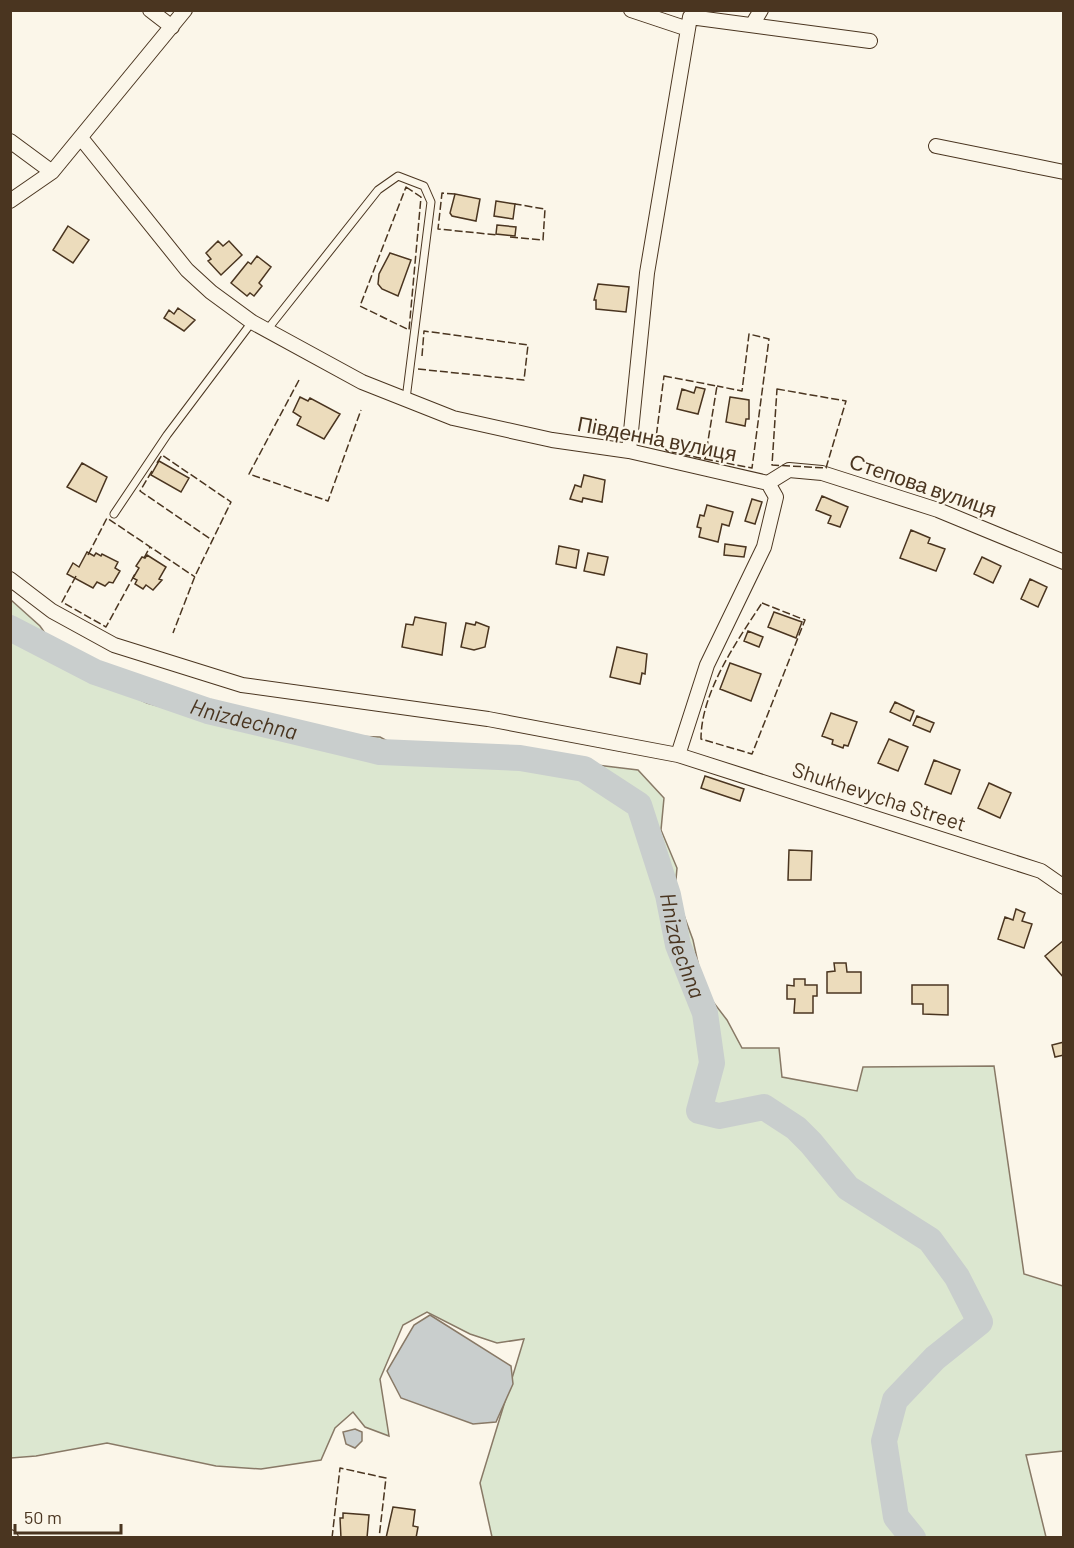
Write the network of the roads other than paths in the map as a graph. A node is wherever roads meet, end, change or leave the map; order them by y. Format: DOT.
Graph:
graph roads {
  1 [pos="150,10"];
  2 [pos="185,10"];
  3 [pos="632,10"];
  4 [pos="761,10"];
  5 [pos="752,25"];
  6 [pos="172,27"];
  7 [pos="688,29"];
  8 [pos="870,41"];
  9 [pos="81,138"];
  10 [pos="10,141"];
  11 [pos="936,146"];
  12 [pos="52,172"];
  13 [pos="1064,172"];
  14 [pos="10,201"];
  15 [pos="252,322"];
  16 [pos="267,330"];
  17 [pos="406,399"];
  18 [pos="629,451"];
  19 [pos="768,483"];
  20 [pos="114,514"];
  21 [pos="1064,562"];
  22 [pos="10,579"];
  23 [pos="678,755"];
  24 [pos="1064,887"];
  1 -- 6 [label="street"];
  2 -- 6 [label="street"];
  3 -- 7 [label="street"];
  4 -- 5 [label="street"];
  5 -- 7 [label="street"];
  5 -- 8 [label="street"];
  6 -- 9 [label="street"];
  7 -- 18 [label="street"];
  9 -- 12 [label="street"];
  9 -- 15 [label="street, Південна вулиця"];
  10 -- 12 [label="street"];
  11 -- 13 [label="street"];
  12 -- 14 [label="street"];
  15 -- 16 [label="street, Південна вулиця"];
  15 -- 20 [label="lane"];
  16 -- 17 [label="street, Південна вулиця"];
  16 -- 17 [label="lane"];
  17 -- 18 [label="street, Південна вулиця"];
  18 -- 19 [label="street, Південна вулиця"];
  19 -- 21 [label="street, Степова вулиця"];
  19 -- 23 [label="street"];
  22 -- 23 [label="street, Shukhevycha Street"];
  23 -- 24 [label="street, Shukhevycha Street"];
}
